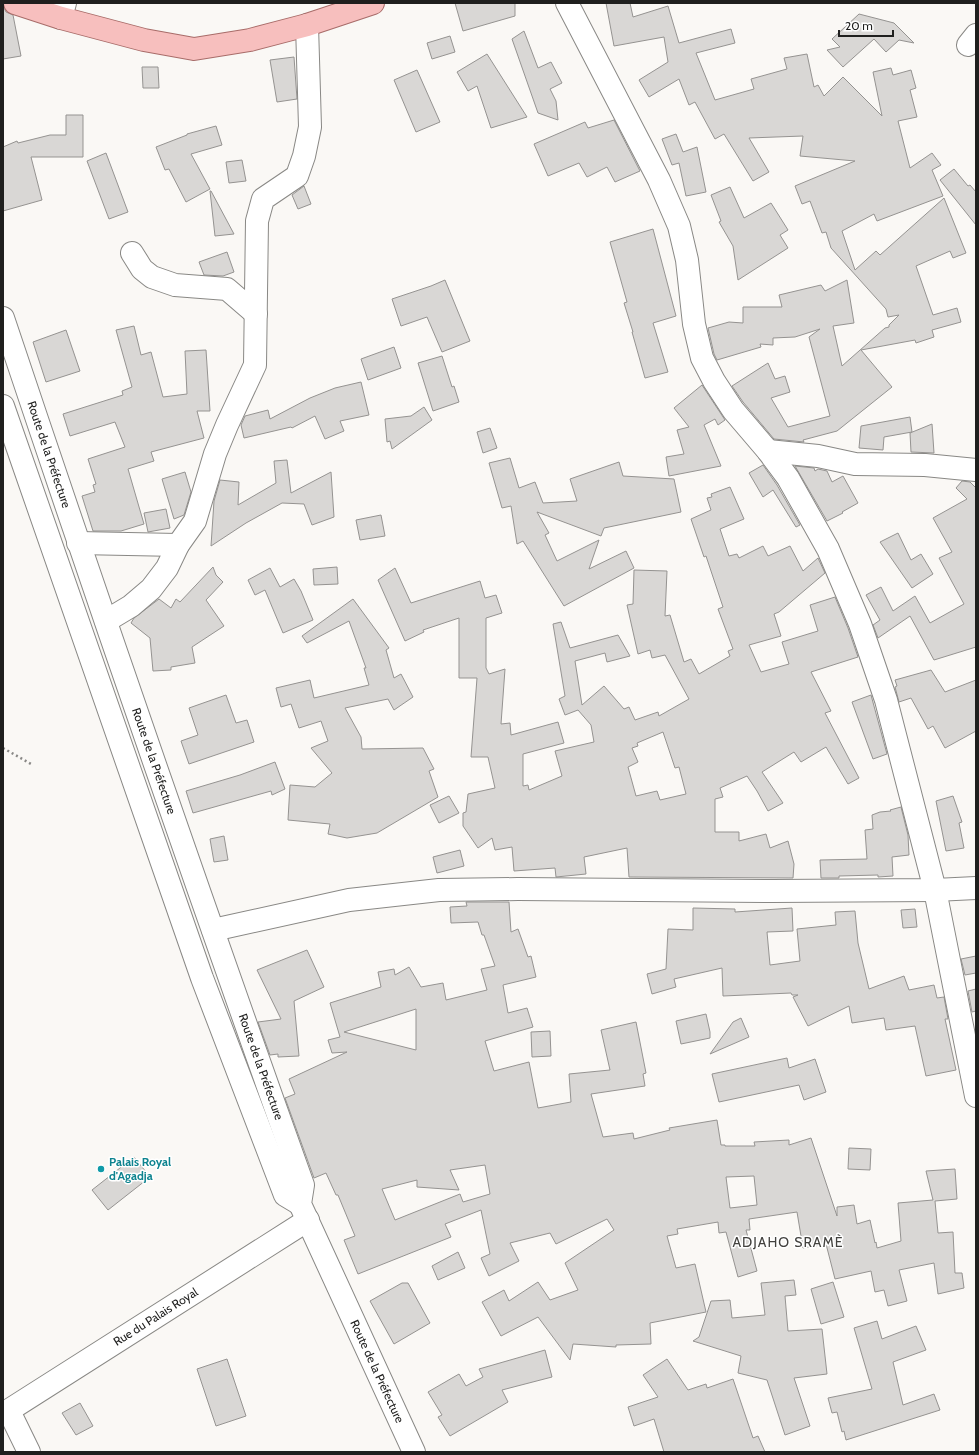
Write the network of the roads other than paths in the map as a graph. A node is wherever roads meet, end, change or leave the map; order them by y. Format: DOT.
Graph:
graph roads {
  1 [pos="15,3"];
  2 [pos="373,3"];
  3 [pos="567,3"];
  4 [pos="63,11"];
  5 [pos="307,25"];
  6 [pos="132,253"];
  7 [pos="256,314"];
  8 [pos="3,318"];
  9 [pos="3,406"];
  10 [pos="768,451"];
  11 [pos="976,470"];
  12 [pos="78,543"];
  13 [pos="178,545"];
  14 [pos="106,621"];
  15 [pos="976,888"];
  16 [pos="935,890"];
  17 [pos="213,930"];
  18 [pos="976,1096"];
  19 [pos="304,1212"];
  20 [pos="6,1412"];
  21 [pos="29,1452"];
  22 [pos="414,1452"];
  1 -- 4 [label="main road"];
  2 -- 5 [label="main road"];
  3 -- 10 [label="street"];
  4 -- 5 [label="main road"];
  5 -- 7 [label="street"];
  6 -- 7 [label="street"];
  7 -- 13 [label="street"];
  8 -- 12 [label="street, Route de la Préfecture"];
  9 -- 19 [label="street, Route de la Préfecture"];
  10 -- 11 [label="street"];
  10 -- 16 [label="street"];
  12 -- 13 [label="street"];
  12 -- 14 [label="street, Route de la Préfecture"];
  13 -- 14 [label="street"];
  14 -- 17 [label="street, Route de la Préfecture"];
  15 -- 16 [label="street"];
  16 -- 17 [label="street"];
  16 -- 18 [label="street"];
  17 -- 19 [label="street, Route de la Préfecture"];
  19 -- 20 [label="street, Rue du Palais Royal"];
  19 -- 22 [label="street, Route de la Préfecture"];
  20 -- 21 [label="street"];
}
